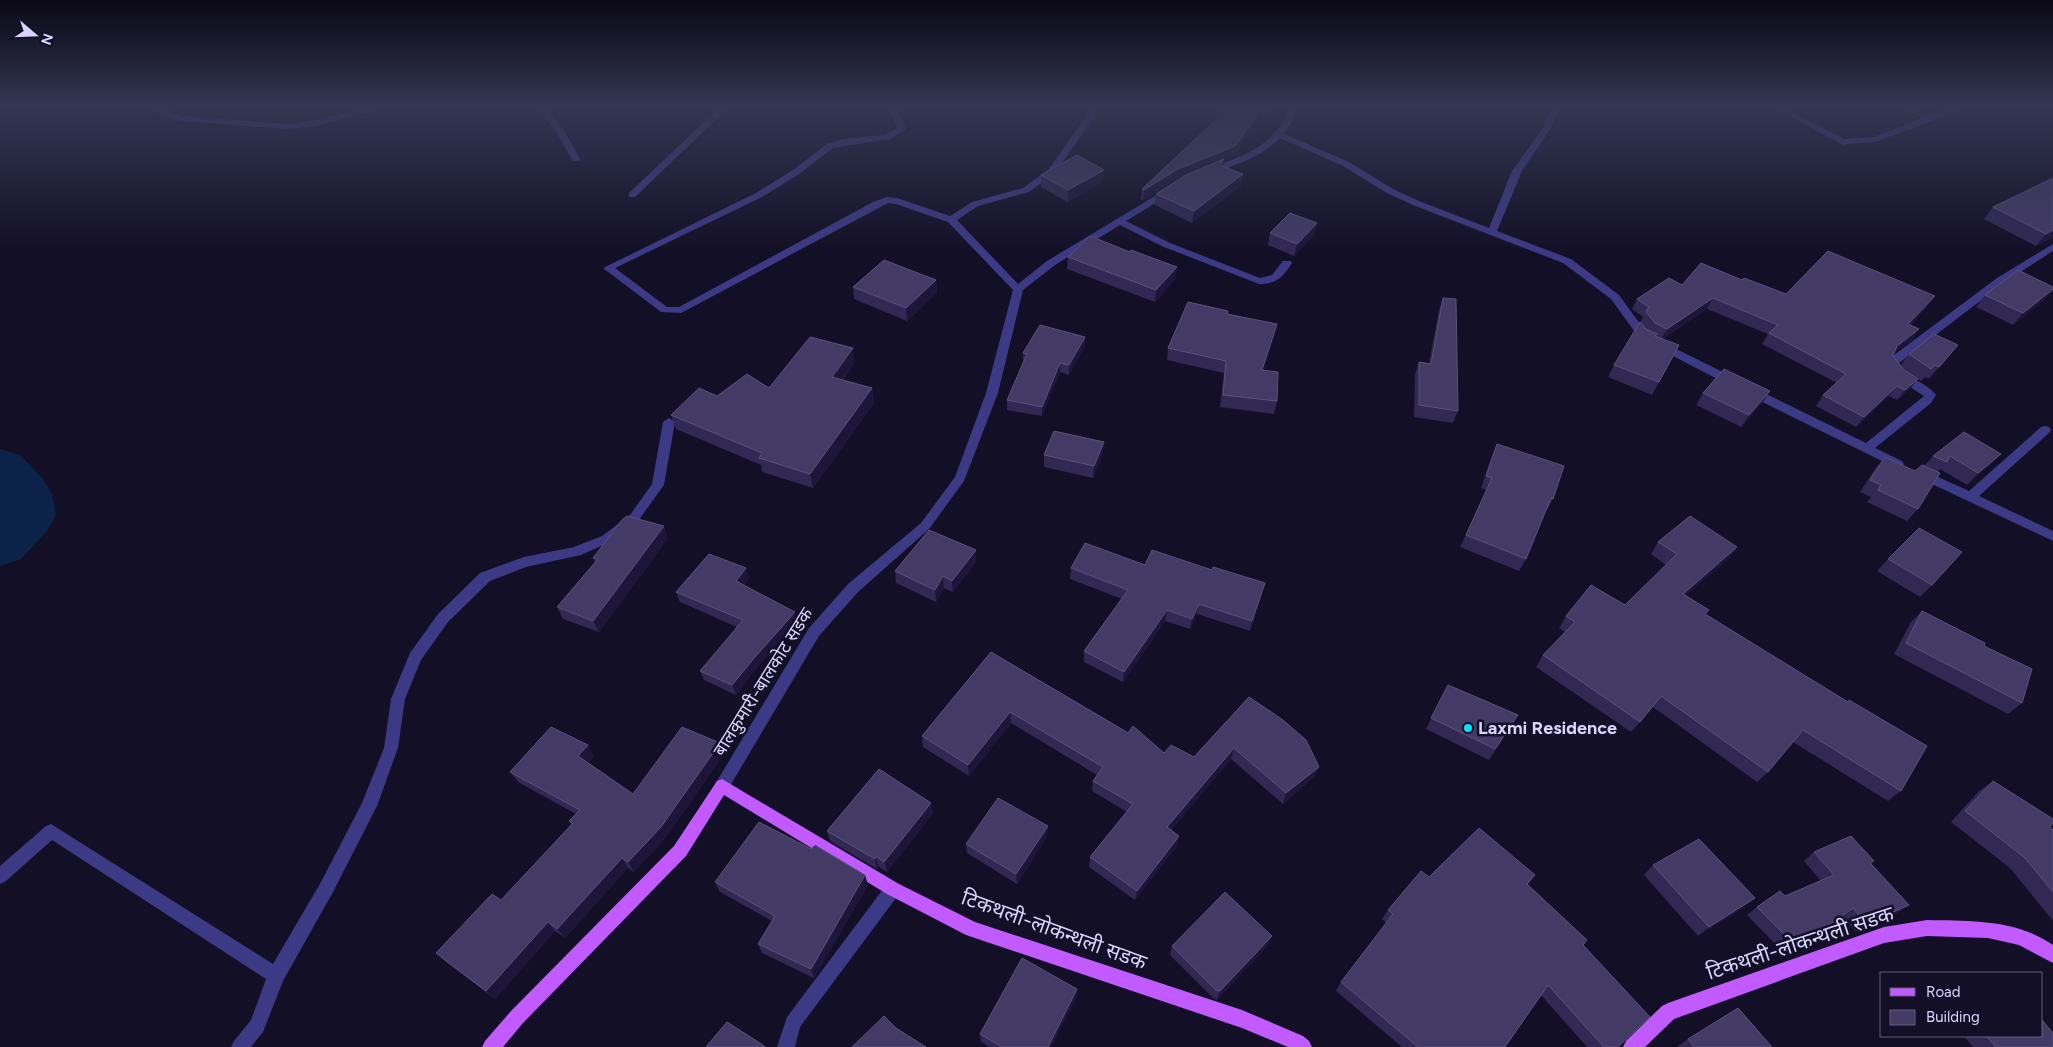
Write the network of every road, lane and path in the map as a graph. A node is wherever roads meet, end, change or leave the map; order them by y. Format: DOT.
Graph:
graph roads {
  1 [pos="574,155"];
  2 [pos="674,155"];
  3 [pos="817,155"];
  4 [pos="1063,155"];
  5 [pos="1249,155"];
  6 [pos="1325,155"];
  7 [pos="1528,155"];
  8 [pos="576,159"];
  9 [pos="1199,176"];
  10 [pos="1180,183"];
  11 [pos="632,194"];
  12 [pos="951,220"];
  13 [pos="1119,221"];
  14 [pos="1492,232"];
  15 [pos="2053,247"];
  16 [pos="1286,263"];
  17 [pos="1018,289"];
  18 [pos="669,422"];
  19 [pos="2045,430"];
  20 [pos="1866,449"];
  21 [pos="1970,497"];
  22 [pos="2053,536"];
  23 [pos="722,786"];
  24 [pos="0,876"];
  25 [pos="893,889"];
  26 [pos="2053,955"];
  27 [pos="276,976"];
  28 [pos="240,1047"];
  29 [pos="491,1047"];
  30 [pos="786,1047"];
  31 [pos="1303,1047"];
  32 [pos="1632,1047"];
  1 -- 8 [label="street"];
  2 -- 11 [label="street"];
  3 -- 12 [label="street"];
  4 -- 12 [label="street"];
  5 -- 9 [label="street"];
  6 -- 14 [label="street"];
  7 -- 14 [label="street"];
  10 -- 13 [label="street"];
  12 -- 17 [label="street"];
  13 -- 16 [label="street"];
  13 -- 17 [label="street"];
  14 -- 20 [label="street"];
  15 -- 20 [label="street"];
  17 -- 23 [label="street, बालकुमारी-बालकोट सडक"];
  18 -- 27 [label="street"];
  19 -- 21 [label="street"];
  20 -- 21 [label="street"];
  21 -- 22 [label="street"];
  23 -- 25 [label="main road, टिकथली-लोकन्थली सडक"];
  23 -- 29 [label="main road, बालकुमारी-बालकोट सडक"];
  24 -- 27 [label="street"];
  25 -- 30 [label="street"];
  25 -- 31 [label="main road, टिकथली-लोकन्थली सडक"];
  26 -- 32 [label="main road, टिकथली-लोकन्थली सडक"];
  27 -- 28 [label="street"];
}
